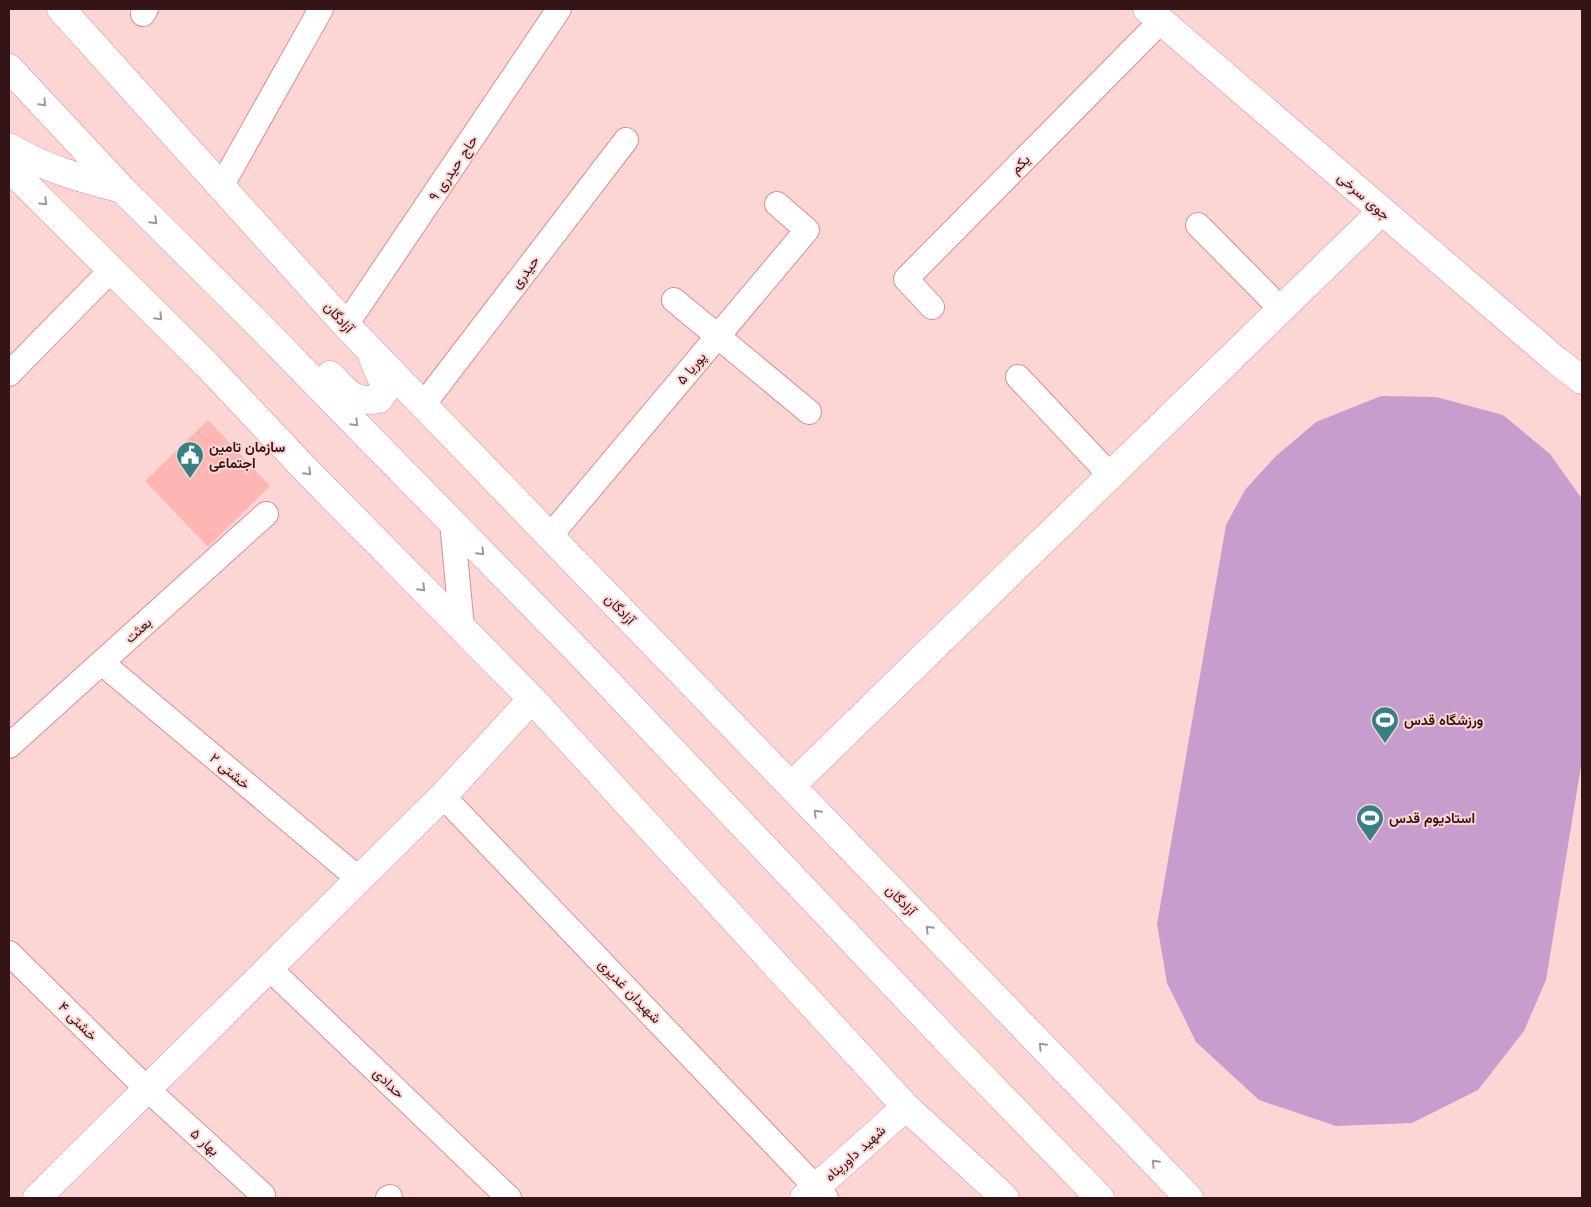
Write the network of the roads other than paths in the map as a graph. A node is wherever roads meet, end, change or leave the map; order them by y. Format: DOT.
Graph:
graph roads {
  1 [pos="61,9"];
  2 [pos="321,9"];
  3 [pos="559,9"];
  4 [pos="1154,15"];
  5 [pos="9,68"];
  6 [pos="626,140"];
  7 [pos="9,148"];
  8 [pos="9,168"];
  9 [pos="222,185"];
  10 [pos="122,189"];
  11 [pos="777,204"];
  12 [pos="1382,211"];
  13 [pos="1198,225"];
  14 [pos="112,269"];
  15 [pos="208,275"];
  16 [pos="674,300"];
  17 [pos="932,307"];
  18 [pos="1281,309"];
  19 [pos="346,325"];
  20 [pos="718,337"];
  21 [pos="369,348"];
  22 [pos="9,374"];
  23 [pos="1018,377"];
  24 [pos="1582,380"];
  25 [pos="423,405"];
  26 [pos="809,412"];
  27 [pos="1110,476"];
  28 [pos="266,514"];
  29 [pos="452,522"];
  30 [pos="550,536"];
  31 [pos="462,628"];
  32 [pos="102,663"];
  33 [pos="532,699"];
  34 [pos="9,746"];
  35 [pos="791,786"];
  36 [pos="443,796"];
  37 [pos="359,880"];
  38 [pos="9,953"];
  39 [pos="269,968"];
  40 [pos="147,1089"];
  41 [pos="906,1107"];
  42 [pos="263,1195"];
  43 [pos="815,1195"];
  44 [pos="37,1198"];
  45 [pos="509,1198"];
  46 [pos="1005,1198"];
  47 [pos="1100,1198"];
  48 [pos="1189,1198"];
  1 -- 9 [label="street, آزادگان"];
  2 -- 9 [label="street"];
  3 -- 19 [label="street, حاج حیدری ۹"];
  4 -- 12 [label="street, جوی سرخی"];
  4 -- 17 [label="street, یکم"];
  5 -- 10 [label="street, one-way"];
  6 -- 25 [label="street, حیدری"];
  7 -- 10 [label="street"];
  8 -- 14 [label="street, one-way"];
  9 -- 19 [label="street, آزادگان"];
  10 -- 15 [label="street, one-way"];
  11 -- 20 [label="street, پوریا ۵"];
  12 -- 18 [label="street"];
  12 -- 24 [label="street, جوی سرخی"];
  13 -- 18 [label="street"];
  14 -- 22 [label="street"];
  14 -- 31 [label="street, one-way"];
  15 -- 21 [label="street"];
  15 -- 29 [label="street, one-way"];
  16 -- 20 [label="street"];
  18 -- 27 [label="street"];
  19 -- 21 [label="street, آزادگان"];
  20 -- 26 [label="street"];
  20 -- 30 [label="street, پوریا ۵"];
  21 -- 25 [label="street, آزادگان"];
  23 -- 27 [label="street"];
  25 -- 30 [label="street, آزادگان"];
  27 -- 35 [label="street"];
  28 -- 32 [label="street, بعثت"];
  29 -- 31 [label="street"];
  29 -- 47 [label="street, one-way"];
  30 -- 35 [label="street, آزادگان"];
  31 -- 33 [label="street"];
  32 -- 34 [label="street, بعثت"];
  32 -- 37 [label="street, خشتی ۲"];
  33 -- 36 [label="street"];
  33 -- 41 [label="street"];
  48 -- 35 [label="street, آزادگان, one-way"];
  36 -- 37 [label="street"];
  36 -- 43 [label="street, شهیدان غدیری"];
  37 -- 39 [label="street"];
  38 -- 40 [label="street, خشتی ۴"];
  39 -- 40 [label="street"];
  39 -- 45 [label="street, حدادی"];
  40 -- 42 [label="street, بهار ۵"];
  40 -- 44 [label="street"];
  41 -- 43 [label="street, شهید داورپناه"];
  41 -- 46 [label="street"];
}
